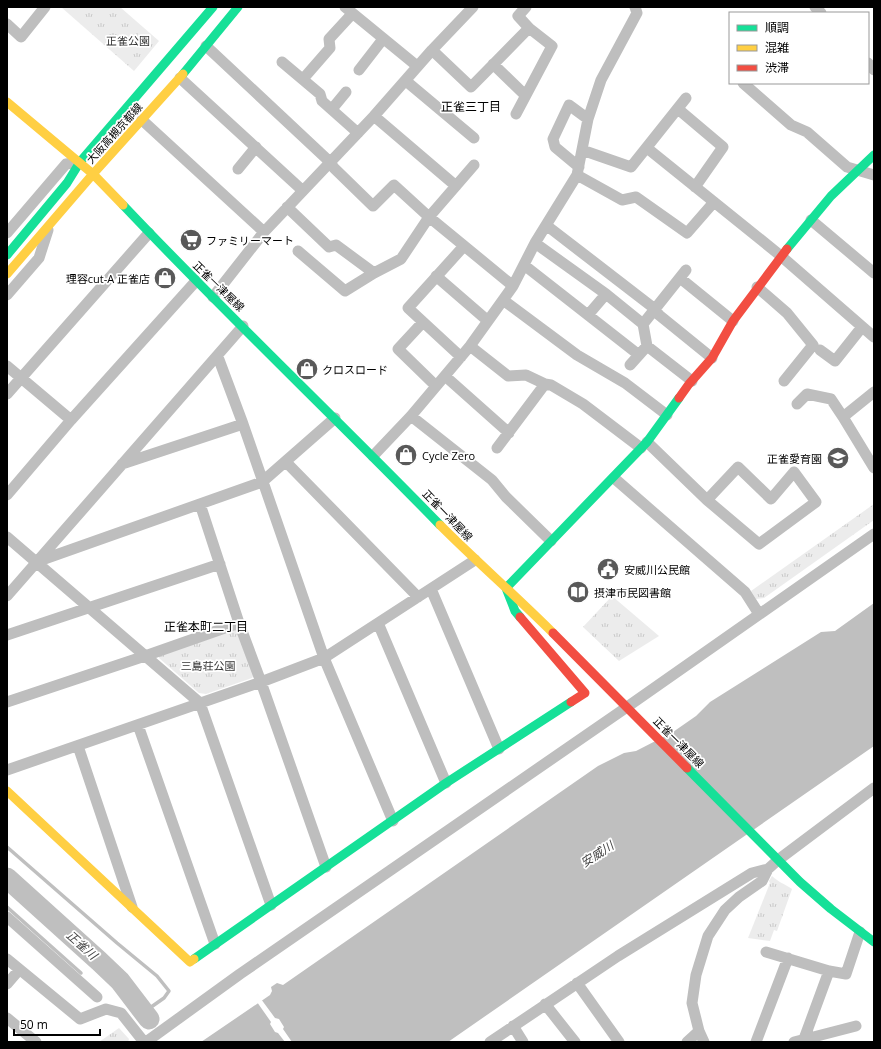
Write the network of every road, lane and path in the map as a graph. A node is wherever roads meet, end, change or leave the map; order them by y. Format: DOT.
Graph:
graph roads {
  1 [pos="45,7"];
  2 [pos="213,7"];
  3 [pos="238,7"];
  4 [pos="473,7"];
  5 [pos="526,7"];
  6 [pos="635,7"];
  7 [pos="348,11"];
  8 [pos="7,24"];
  9 [pos="529,28"];
  10 [pos="383,39"];
  11 [pos="206,46"];
  12 [pos="432,50"];
  13 [pos="282,62"];
  14 [pos="493,64"];
  15 [pos="417,66"];
  16 [pos="359,70"];
  17 [pos="180,78"];
  18 [pos="303,79"];
  19 [pos="406,81"];
  20 [pos="744,84"];
  21 [pos="346,92"];
  22 [pos="525,95"];
  23 [pos="686,98"];
  24 [pos="7,102"];
  25 [pos="332,109"];
  26 [pos="678,109"];
  27 [pos="516,114"];
  28 [pos="374,116"];
  29 [pos="588,119"];
  30 [pos="142,120"];
  31 [pos="358,132"];
  32 [pos="474,138"];
  33 [pos="256,147"];
  34 [pos="646,148"];
  35 [pos="582,150"];
  36 [pos="874,155"];
  37 [pos="80,162"];
  38 [pos="330,162"];
  39 [pos="474,164"];
  40 [pos="238,169"];
  41 [pos="578,171"];
  42 [pos="857,171"];
  43 [pos="93,174"];
  44 [pos="874,176"];
  45 [pos="456,186"];
  46 [pos="695,187"];
  47 [pos="302,190"];
  48 [pos="714,202"];
  49 [pos="287,207"];
  50 [pos="429,217"];
  51 [pos="811,220"];
  52 [pos="546,225"];
  53 [pos="49,226"];
  54 [pos="264,232"];
  55 [pos="7,233"];
  56 [pos="149,233"];
  57 [pos="535,243"];
  58 [pos="464,246"];
  59 [pos="298,251"];
  60 [pos="7,255"];
  61 [pos="780,256"];
  62 [pos="524,265"];
  63 [pos="374,273"];
  64 [pos="874,273"];
  65 [pos="7,274"];
  66 [pos="436,276"];
  67 [pos="196,281"];
  68 [pos="513,286"];
  69 [pos="758,287"];
  70 [pos="606,294"];
  71 [pos="7,295"];
  72 [pos="213,297"];
  73 [pos="503,300"];
  74 [pos="655,309"];
  75 [pos="588,315"];
  76 [pos="488,321"];
  77 [pos="733,321"];
  78 [pos="423,322"];
  79 [pos="643,324"];
  80 [pos="243,326"];
  81 [pos="862,327"];
  82 [pos="874,337"];
  83 [pos="470,346"];
  84 [pos="648,346"];
  85 [pos="820,350"];
  86 [pos="639,355"];
  87 [pos="218,357"];
  88 [pos="461,357"];
  89 [pos="712,358"];
  90 [pos="630,365"];
  91 [pos="7,366"];
  92 [pos="445,376"];
  93 [pos="21,378"];
  94 [pos="692,381"];
  95 [pos="784,381"];
  96 [pos="545,384"];
  97 [pos="436,386"];
  98 [pos="874,392"];
  99 [pos="7,394"];
  100 [pos="797,404"];
  101 [pos="667,415"];
  102 [pos="411,416"];
  103 [pos="843,417"];
  104 [pos="335,418"];
  105 [pos="72,420"];
  106 [pos="243,424"];
  107 [pos="509,433"];
  108 [pos="644,445"];
  109 [pos="498,448"];
  110 [pos="373,456"];
  111 [pos="286,462"];
  112 [pos="122,464"];
  113 [pos="874,468"];
  114 [pos="614,478"];
  115 [pos="262,482"];
  116 [pos="7,495"];
  117 [pos="707,500"];
  118 [pos="200,504"];
  119 [pos="874,534"];
  120 [pos="7,537"];
  121 [pos="551,541"];
  122 [pos="475,560"];
  123 [pos="36,562"];
  124 [pos="220,564"];
  125 [pos="506,588"];
  126 [pos="431,589"];
  127 [pos="7,596"];
  128 [pos="418,597"];
  129 [pos="89,608"];
  130 [pos="759,614"];
  131 [pos="239,623"];
  132 [pos="378,623"];
  133 [pos="7,635"];
  134 [pos="145,656"];
  135 [pos="324,658"];
  136 [pos="261,682"];
  137 [pos="7,702"];
  138 [pos="200,703"];
  139 [pos="627,707"];
  140 [pos="138,725"];
  141 [pos="78,746"];
  142 [pos="499,749"];
  143 [pos="7,770"];
  144 [pos="446,783"];
  145 [pos="874,788"];
  146 [pos="7,791"];
  147 [pos="393,821"];
  148 [pos="776,857"];
  149 [pos="326,867"];
  150 [pos="768,869"];
  151 [pos="272,905"];
  152 [pos="132,907"];
  153 [pos="7,917"];
  154 [pos="860,932"];
  155 [pos="874,942"];
  156 [pos="215,944"];
  157 [pos="766,952"];
  158 [pos="788,958"];
  159 [pos="7,959"];
  160 [pos="19,970"];
  161 [pos="829,971"];
  162 [pos="577,983"];
  163 [pos="7,984"];
  164 [pos="97,998"];
  165 [pos="545,1004"];
  166 [pos="7,1018"];
  167 [pos="513,1026"];
  168 [pos="856,1026"];
  169 [pos="699,1031"];
  170 [pos="799,1040"];
  171 [pos="36,1042"];
  172 [pos="145,1042"];
  173 [pos="490,1042"];
  174 [pos="523,1042"];
  175 [pos="575,1042"];
  176 [pos="619,1042"];
  177 [pos="687,1042"];
  178 [pos="704,1042"];
  179 [pos="756,1042"];
  1 -- 8 [label="street"];
  2 -- 37 [label="main road, 大阪高槻京都線"];
  3 -- 11 [label="main road, 大阪高槻京都線"];
  4 -- 12 [label="street"];
  5 -- 9 [label="street"];
  6 -- 29 [label="street"];
  7 -- 10 [label="street"];
  7 -- 18 [label="street"];
  9 -- 14 [label="street"];
  9 -- 22 [label="street"];
  10 -- 15 [label="street"];
  10 -- 16 [label="street"];
  11 -- 17 [label="main road, 大阪高槻京都線"];
  11 -- 38 [label="street"];
  12 -- 14 [label="street"];
  12 -- 15 [label="street"];
  13 -- 18 [label="street"];
  14 -- 22 [label="street"];
  15 -- 19 [label="street"];
  17 -- 30 [label="main road, 大阪高槻京都線"];
  17 -- 33 [label="street"];
  18 -- 25 [label="street"];
  19 -- 28 [label="street"];
  19 -- 32 [label="street"];
  20 -- 42 [label="street"];
  21 -- 25 [label="street"];
  22 -- 27 [label="street"];
  23 -- 26 [label="street"];
  24 -- 37 [label="main road, 正雀一津屋線"];
  25 -- 31 [label="street"];
  26 -- 34 [label="street"];
  26 -- 46 [label="street"];
  28 -- 31 [label="street"];
  28 -- 45 [label="street"];
  29 -- 35 [label="street"];
  29 -- 41 [label="street"];
  30 -- 43 [label="main road, 大阪高槻京都線"];
  30 -- 54 [label="street"];
  31 -- 38 [label="street"];
  33 -- 40 [label="street"];
  33 -- 47 [label="street"];
  34 -- 35 [label="street"];
  34 -- 46 [label="street"];
  35 -- 41 [label="street"];
  36 -- 42 [label="main road"];
  37 -- 43 [label="main road, 正雀一津屋線"];
  37 -- 55 [label="street"];
  37 -- 60 [label="main road, 大阪高槻京都線"];
  38 -- 47 [label="street"];
  38 -- 50 [label="street"];
  39 -- 45 [label="street"];
  41 -- 48 [label="street"];
  41 -- 52 [label="street"];
  42 -- 44 [label="street"];
  42 -- 51 [label="main road"];
  43 -- 53 [label="main road, 大阪高槻京都線"];
  43 -- 56 [label="main road, 正雀一津屋線"];
  45 -- 50 [label="street"];
  46 -- 48 [label="street"];
  47 -- 49 [label="street"];
  48 -- 61 [label="street"];
  49 -- 54 [label="street"];
  49 -- 63 [label="street"];
  50 -- 58 [label="street"];
  50 -- 63 [label="street"];
  51 -- 61 [label="main road"];
  51 -- 64 [label="street"];
  52 -- 57 [label="street"];
  52 -- 74 [label="street"];
  53 -- 65 [label="main road, 大阪高槻京都線"];
  53 -- 71 [label="street"];
  54 -- 72 [label="street"];
  56 -- 67 [label="main road, 正雀一津屋線"];
  56 -- 93 [label="street"];
  57 -- 62 [label="street"];
  57 -- 70 [label="street"];
  58 -- 66 [label="street"];
  58 -- 68 [label="street"];
  59 -- 63 [label="street"];
  61 -- 69 [label="main road"];
  61 -- 81 [label="street"];
  62 -- 68 [label="street"];
  62 -- 75 [label="street"];
  66 -- 76 [label="street"];
  66 -- 78 [label="street"];
  67 -- 72 [label="main road, 正雀一津屋線"];
  67 -- 105 [label="street"];
  68 -- 73 [label="street"];
  69 -- 77 [label="main road"];
  69 -- 95 [label="street"];
  70 -- 75 [label="street"];
  70 -- 79 [label="street"];
  72 -- 80 [label="main road, 正雀一津屋線"];
  73 -- 76 [label="street"];
  73 -- 101 [label="street"];
  74 -- 77 [label="street"];
  74 -- 79 [label="street"];
  74 -- 89 [label="street"];
  75 -- 86 [label="street"];
  76 -- 83 [label="street"];
  77 -- 89 [label="main road"];
  78 -- 88 [label="street"];
  78 -- 97 [label="street"];
  79 -- 84 [label="street"];
  80 -- 87 [label="street"];
  80 -- 104 [label="main road, 正雀一津屋線"];
  81 -- 82 [label="street"];
  81 -- 85 [label="street"];
  83 -- 88 [label="street"];
  83 -- 96 [label="street"];
  84 -- 86 [label="street"];
  84 -- 94 [label="street"];
  86 -- 90 [label="street"];
  87 -- 106 [label="street"];
  87 -- 112 [label="street"];
  88 -- 92 [label="street"];
  89 -- 94 [label="main road"];
  91 -- 93 [label="street"];
  92 -- 97 [label="street"];
  92 -- 107 [label="street"];
  93 -- 99 [label="street"];
  93 -- 105 [label="street"];
  94 -- 101 [label="main road"];
  96 -- 107 [label="street"];
  96 -- 108 [label="street"];
  97 -- 102 [label="street"];
  98 -- 103 [label="street"];
  100 -- 103 [label="street"];
  101 -- 108 [label="main road"];
  102 -- 110 [label="street"];
  102 -- 121 [label="street"];
  103 -- 113 [label="street"];
  104 -- 110 [label="main road, 正雀一津屋線"];
  104 -- 111 [label="street"];
  105 -- 116 [label="street"];
  106 -- 112 [label="street"];
  106 -- 115 [label="street"];
  107 -- 109 [label="street"];
  108 -- 114 [label="main road"];
  108 -- 117 [label="street"];
  110 -- 122 [label="main road, 正雀一津屋線"];
  111 -- 115 [label="street"];
  111 -- 128 [label="street"];
  112 -- 123 [label="street"];
  114 -- 121 [label="main road"];
  114 -- 130 [label="street"];
  115 -- 118 [label="street"];
  115 -- 135 [label="street"];
  117 -- 117 [label="street"];
  118 -- 123 [label="street"];
  118 -- 124 [label="street"];
  119 -- 130 [label="street"];
  120 -- 123 [label="street"];
  121 -- 125 [label="main road"];
  122 -- 125 [label="main road, 正雀一津屋線"];
  122 -- 126 [label="street"];
  123 -- 127 [label="street"];
  123 -- 129 [label="street"];
  124 -- 129 [label="street"];
  124 -- 131 [label="street"];
  125 -- 139 [label="main road, 正雀一津屋線"];
  125 -- 142 [label="main road"];
  126 -- 128 [label="street"];
  126 -- 142 [label="street"];
  128 -- 132 [label="street"];
  129 -- 133 [label="street"];
  129 -- 134 [label="street"];
  130 -- 139 [label="street"];
  131 -- 134 [label="street"];
  131 -- 136 [label="street"];
  132 -- 135 [label="street"];
  132 -- 144 [label="street"];
  134 -- 137 [label="street"];
  134 -- 138 [label="street"];
  135 -- 136 [label="street"];
  135 -- 147 [label="street"];
  136 -- 138 [label="street"];
  136 -- 149 [label="street"];
  138 -- 140 [label="street"];
  138 -- 151 [label="street"];
  139 -- 148 [label="main road, 正雀一津屋線"];
  139 -- 172 [label="street"];
  140 -- 141 [label="street"];
  140 -- 156 [label="street"];
  141 -- 143 [label="street"];
  141 -- 152 [label="street"];
  142 -- 144 [label="main road"];
  144 -- 147 [label="main road"];
  145 -- 148 [label="street"];
  146 -- 152 [label="main road"];
  147 -- 149 [label="main road"];
  148 -- 150 [label="street"];
  148 -- 154 [label="main road, 正雀一津屋線"];
  149 -- 151 [label="main road"];
  150 -- 162 [label="street"];
  150 -- 169 [label="street"];
  151 -- 156 [label="main road"];
  152 -- 156 [label="main road"];
  153 -- 164 [label="street"];
  154 -- 155 [label="main road, 正雀一津屋線"];
  154 -- 161 [label="street"];
  157 -- 158 [label="street"];
  158 -- 161 [label="street"];
  158 -- 179 [label="street"];
  159 -- 160 [label="street"];
  160 -- 163 [label="street"];
  160 -- 172 [label="street"];
  161 -- 170 [label="street"];
  162 -- 165 [label="street"];
  162 -- 176 [label="street"];
  165 -- 167 [label="street"];
  165 -- 175 [label="street"];
  166 -- 171 [label="street"];
  167 -- 173 [label="street"];
  167 -- 174 [label="street"];
  168 -- 170 [label="street"];
  169 -- 177 [label="street"];
  169 -- 178 [label="street"];
}
